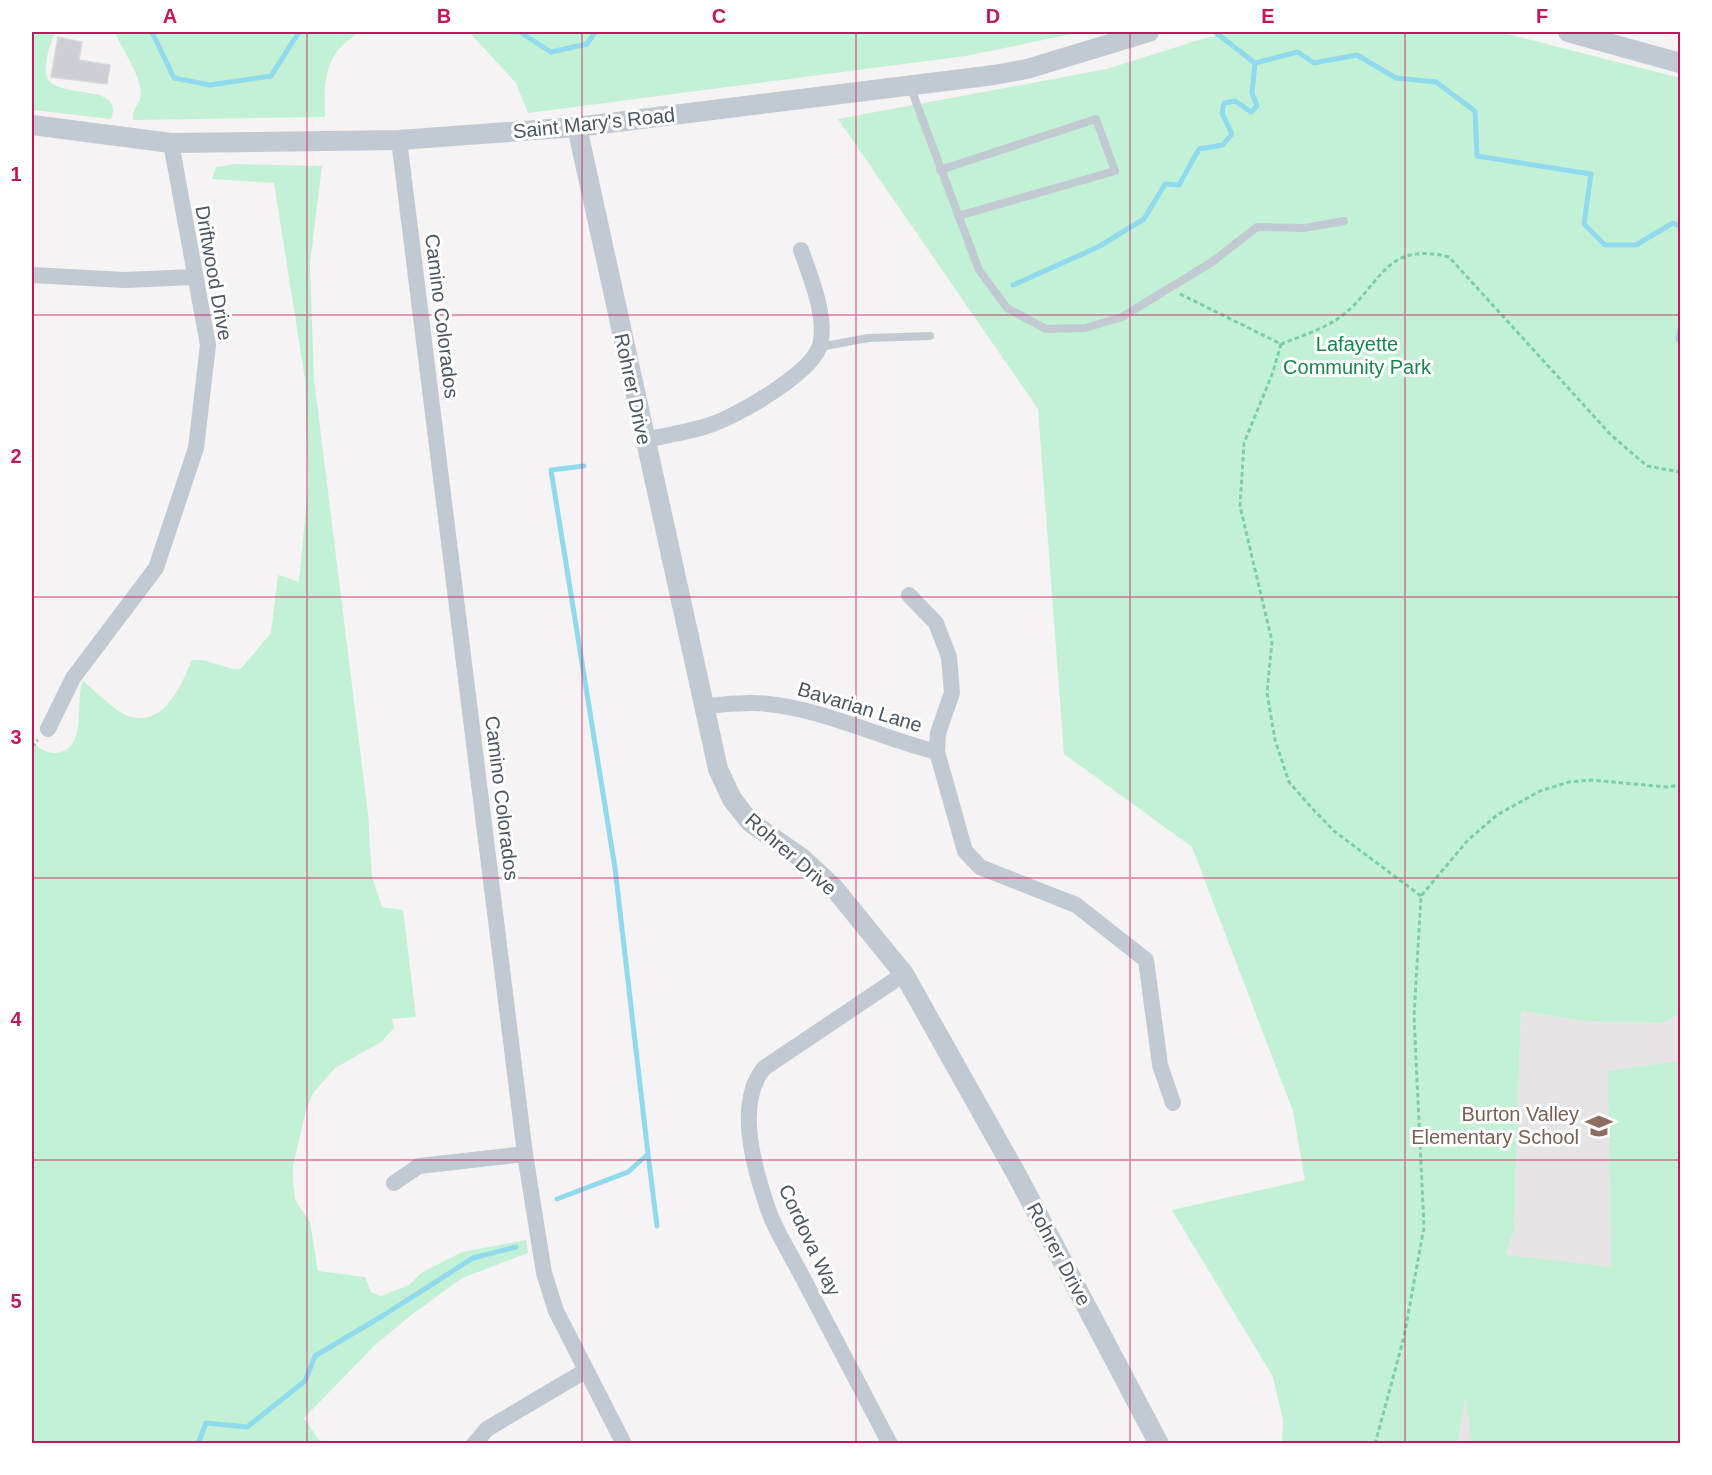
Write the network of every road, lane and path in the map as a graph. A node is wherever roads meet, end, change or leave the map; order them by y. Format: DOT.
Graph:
graph roads {
  1 [pos="1149,32"];
  2 [pos="1568,32"];
  3 [pos="1680,63"];
  4 [pos="910,86"];
  5 [pos="32,125"];
  6 [pos="578,126"];
  7 [pos="399,140"];
  8 [pos="171,144"];
  9 [pos="940,170"];
  10 [pos="958,216"];
  11 [pos="1344,221"];
  12 [pos="801,250"];
  13 [pos="32,275"];
  14 [pos="194,278"];
  15 [pos="1170,290"];
  16 [pos="930,336"];
  17 [pos="1281,344"];
  18 [pos="819,347"];
  19 [pos="644,441"];
  20 [pos="1680,472"];
  21 [pos="909,595"];
  22 [pos="703,706"];
  23 [pos="48,729"];
  24 [pos="937,752"];
  25 [pos="1680,785"];
  26 [pos="1421,896"];
  27 [pos="904,974"];
  28 [pos="1173,1103"];
  29 [pos="525,1154"];
  30 [pos="394,1183"];
  31 [pos="585,1371"];
  32 [pos="474,1443"];
  33 [pos="624,1443"];
  34 [pos="890,1443"];
  35 [pos="1159,1443"];
  36 [pos="1375,1443"];
  1 -- 4 [label="street, Saint Mary's Road"];
  2 -- 3 [label="street"];
  4 -- 6 [label="street, Saint Mary's Road"];
  4 -- 9 [label="lane"];
  5 -- 8 [label="street, Saint Mary's Road"];
  6 -- 7 [label="street, Saint Mary's Road"];
  6 -- 19 [label="street, Rohrer Drive"];
  7 -- 8 [label="street, Saint Mary's Road"];
  7 -- 29 [label="street, Camino Colorados"];
  8 -- 14 [label="street, Driftwood Drive"];
  9 -- 10 [label="lane"];
  9 -- 10 [label="lane"];
  10 -- 15 [label="lane"];
  11 -- 15 [label="lane"];
  12 -- 18 [label="street"];
  13 -- 14 [label="street"];
  14 -- 23 [label="street, Driftwood Drive"];
  15 -- 17 [label="path"];
  16 -- 18 [label="lane"];
  17 -- 20 [label="path"];
  17 -- 26 [label="path"];
  18 -- 19 [label="street"];
  19 -- 22 [label="street, Rohrer Drive"];
  21 -- 24 [label="street"];
  22 -- 24 [label="street, Bavarian Lane"];
  22 -- 27 [label="street, Rohrer Drive"];
  24 -- 28 [label="street, Bavarian Lane"];
  25 -- 26 [label="path"];
  26 -- 36 [label="path"];
  27 -- 34 [label="street, Cordova Way"];
  27 -- 35 [label="street, Rohrer Drive"];
  29 -- 30 [label="street"];
  29 -- 31 [label="street, Camino Colorados"];
  31 -- 32 [label="street"];
  31 -- 33 [label="street, Camino Colorados"];
}
